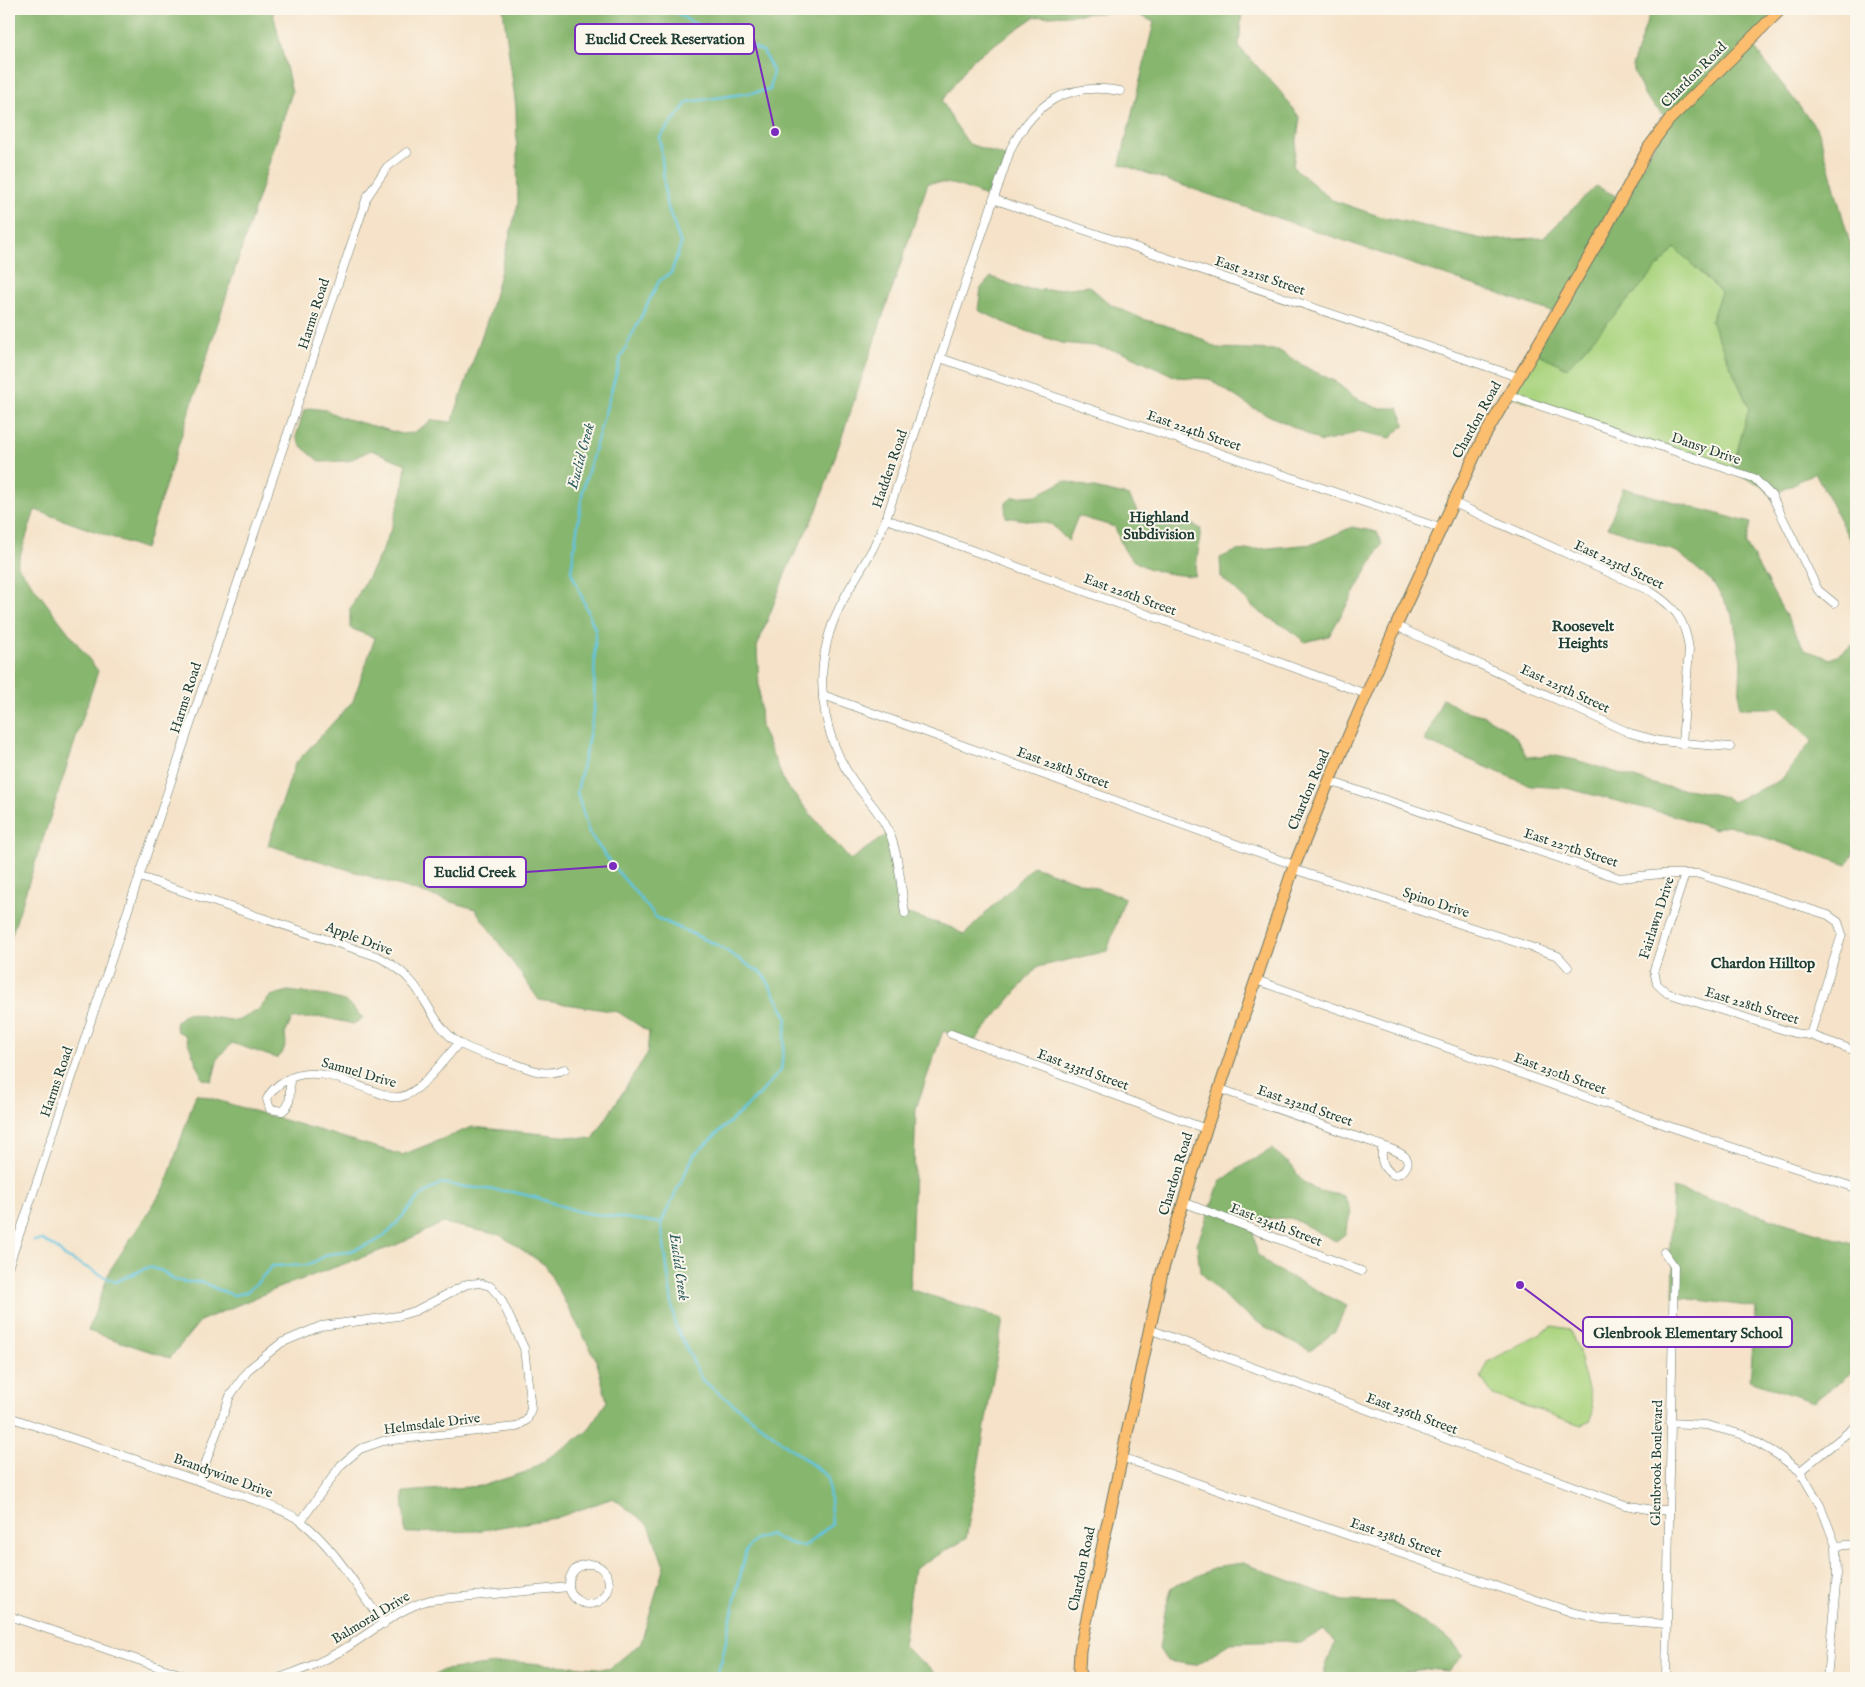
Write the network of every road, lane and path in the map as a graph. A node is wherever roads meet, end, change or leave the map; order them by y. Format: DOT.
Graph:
graph roads {
  1 [pos="1781,9"];
  2 [pos="1120,90"];
  3 [pos="407,152"];
  4 [pos="994,199"];
  5 [pos="940,358"];
  6 [pos="1518,377"];
  7 [pos="1508,395"];
  8 [pos="1452,502"];
  9 [pos="886,520"];
  10 [pos="1440,528"];
  11 [pos="1834,603"];
  12 [pos="1396,626"];
  13 [pos="1366,694"];
  14 [pos="823,695"];
  15 [pos="1682,744"];
  16 [pos="1730,747"];
  17 [pos="1329,781"];
  18 [pos="1294,867"];
  19 [pos="1685,874"];
  20 [pos="140,877"];
  21 [pos="905,913"];
  22 [pos="1568,967"];
  23 [pos="1654,970"];
  24 [pos="1256,980"];
  25 [pos="951,1034"];
  26 [pos="1810,1035"];
  27 [pos="459,1043"];
  28 [pos="1856,1051"];
  29 [pos="565,1069"];
  30 [pos="290,1078"];
  31 [pos="1220,1089"];
  32 [pos="1206,1129"];
  33 [pos="1383,1146"];
  34 [pos="1856,1188"];
  35 [pos="1183,1202"];
  36 [pos="1664,1252"];
  37 [pos="9,1264"];
  38 [pos="1361,1271"];
  39 [pos="1149,1329"];
  40 [pos="9,1417"];
  41 [pos="1670,1423"];
  42 [pos="1856,1426"];
  43 [pos="1122,1457"];
  44 [pos="1800,1471"];
  45 [pos="199,1481"];
  46 [pos="1668,1510"];
  47 [pos="301,1521"];
  48 [pos="1856,1544"];
  49 [pos="1836,1546"];
  50 [pos="569,1587"];
  51 [pos="9,1616"];
  52 [pos="384,1624"];
  53 [pos="1666,1624"];
  54 [pos="191,1678"];
  55 [pos="279,1678"];
  56 [pos="1081,1678"];
  57 [pos="1666,1678"];
  58 [pos="1827,1678"];
  1 -- 6 [label="main road, Chardon Road"];
  2 -- 4 [label="street, Hadden Road"];
  3 -- 20 [label="street, Harms Road"];
  4 -- 5 [label="street, Hadden Road"];
  4 -- 6 [label="street, East 221st Street"];
  5 -- 9 [label="street, Hadden Road"];
  5 -- 10 [label="street, East 224th Street"];
  6 -- 7 [label="main road, Chardon Road"];
  7 -- 8 [label="main road, Chardon Road"];
  7 -- 11 [label="street, Dansy Drive"];
  8 -- 10 [label="main road, Chardon Road"];
  8 -- 15 [label="street, East 223rd Street"];
  9 -- 13 [label="street, East 226th Street"];
  9 -- 14 [label="street, Hadden Road"];
  10 -- 12 [label="main road, Chardon Road"];
  12 -- 13 [label="main road, Chardon Road"];
  12 -- 15 [label="street, East 225th Street"];
  13 -- 17 [label="main road, Chardon Road"];
  14 -- 18 [label="street, East 228th Street"];
  14 -- 21 [label="street, Hadden Road"];
  15 -- 16 [label="street, East 225th Street"];
  17 -- 18 [label="main road, Chardon Road"];
  17 -- 19 [label="street, East 227th Street"];
  18 -- 22 [label="street, Spino Drive"];
  18 -- 24 [label="main road, Chardon Road"];
  19 -- 23 [label="street, Fairlawn Drive"];
  19 -- 26 [label="street, East 227th Street"];
  20 -- 27 [label="street, Apple Drive"];
  20 -- 37 [label="street, Harms Road"];
  23 -- 26 [label="street, East 228th Street"];
  24 -- 31 [label="main road, Chardon Road"];
  24 -- 34 [label="street, East 230th Street"];
  25 -- 32 [label="street, East 233rd Street"];
  26 -- 28 [label="street, East 228th Street"];
  27 -- 29 [label="street, Apple Drive"];
  27 -- 30 [label="street, Samuel Drive"];
  31 -- 32 [label="main road, Chardon Road"];
  31 -- 33 [label="street, East 232nd Street"];
  32 -- 35 [label="main road, Chardon Road"];
  35 -- 38 [label="street, East 234th Street"];
  35 -- 39 [label="main road, Chardon Road"];
  36 -- 41 [label="street, Glenbrook Boulevard"];
  39 -- 43 [label="main road, Chardon Road"];
  39 -- 46 [label="street, East 236th Street"];
  40 -- 45 [label="street, Brandywine Drive"];
  41 -- 44 [label="street"];
  41 -- 46 [label="street, Glenbrook Boulevard"];
  42 -- 44 [label="street"];
  43 -- 53 [label="street, East 238th Street"];
  43 -- 56 [label="main road, Chardon Road"];
  44 -- 49 [label="street"];
  45 -- 47 [label="street, Brandywine Drive"];
  45 -- 47 [label="street, Helmsdale Drive"];
  46 -- 53 [label="street, Glenbrook Boulevard"];
  47 -- 52 [label="street, Brandywine Drive"];
  48 -- 49 [label="street"];
  49 -- 58 [label="street"];
  50 -- 50 [label="street"];
  50 -- 52 [label="street, Balmoral Drive"];
  51 -- 54 [label="street"];
  52 -- 55 [label="street, Balmoral Drive"];
  53 -- 57 [label="street, Glenbrook Boulevard"];
}
